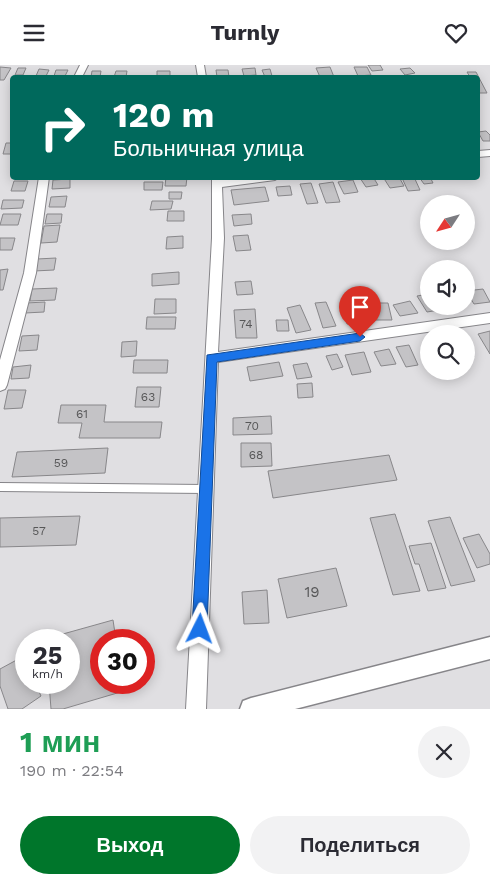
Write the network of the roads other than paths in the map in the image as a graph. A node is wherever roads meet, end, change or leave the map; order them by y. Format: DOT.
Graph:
graph roads {
  1 [pos="44,180"];
  2 [pos="231,180"];
  3 [pos="217,181"];
  4 [pos="490,318"];
  5 [pos="211,358"];
  6 [pos="0,385"];
  7 [pos="0,487"];
  8 [pos="206,489"];
  9 [pos="490,647"];
  10 [pos="196,709"];
  11 [pos="251,709"];
  1 -- 6 [label="street"];
  2 -- 3 [label="street"];
  3 -- 5 [label="street"];
  4 -- 5 [label="street"];
  5 -- 8 [label="street"];
  7 -- 8 [label="lane"];
  8 -- 10 [label="street"];
  9 -- 11 [label="street"];
}
